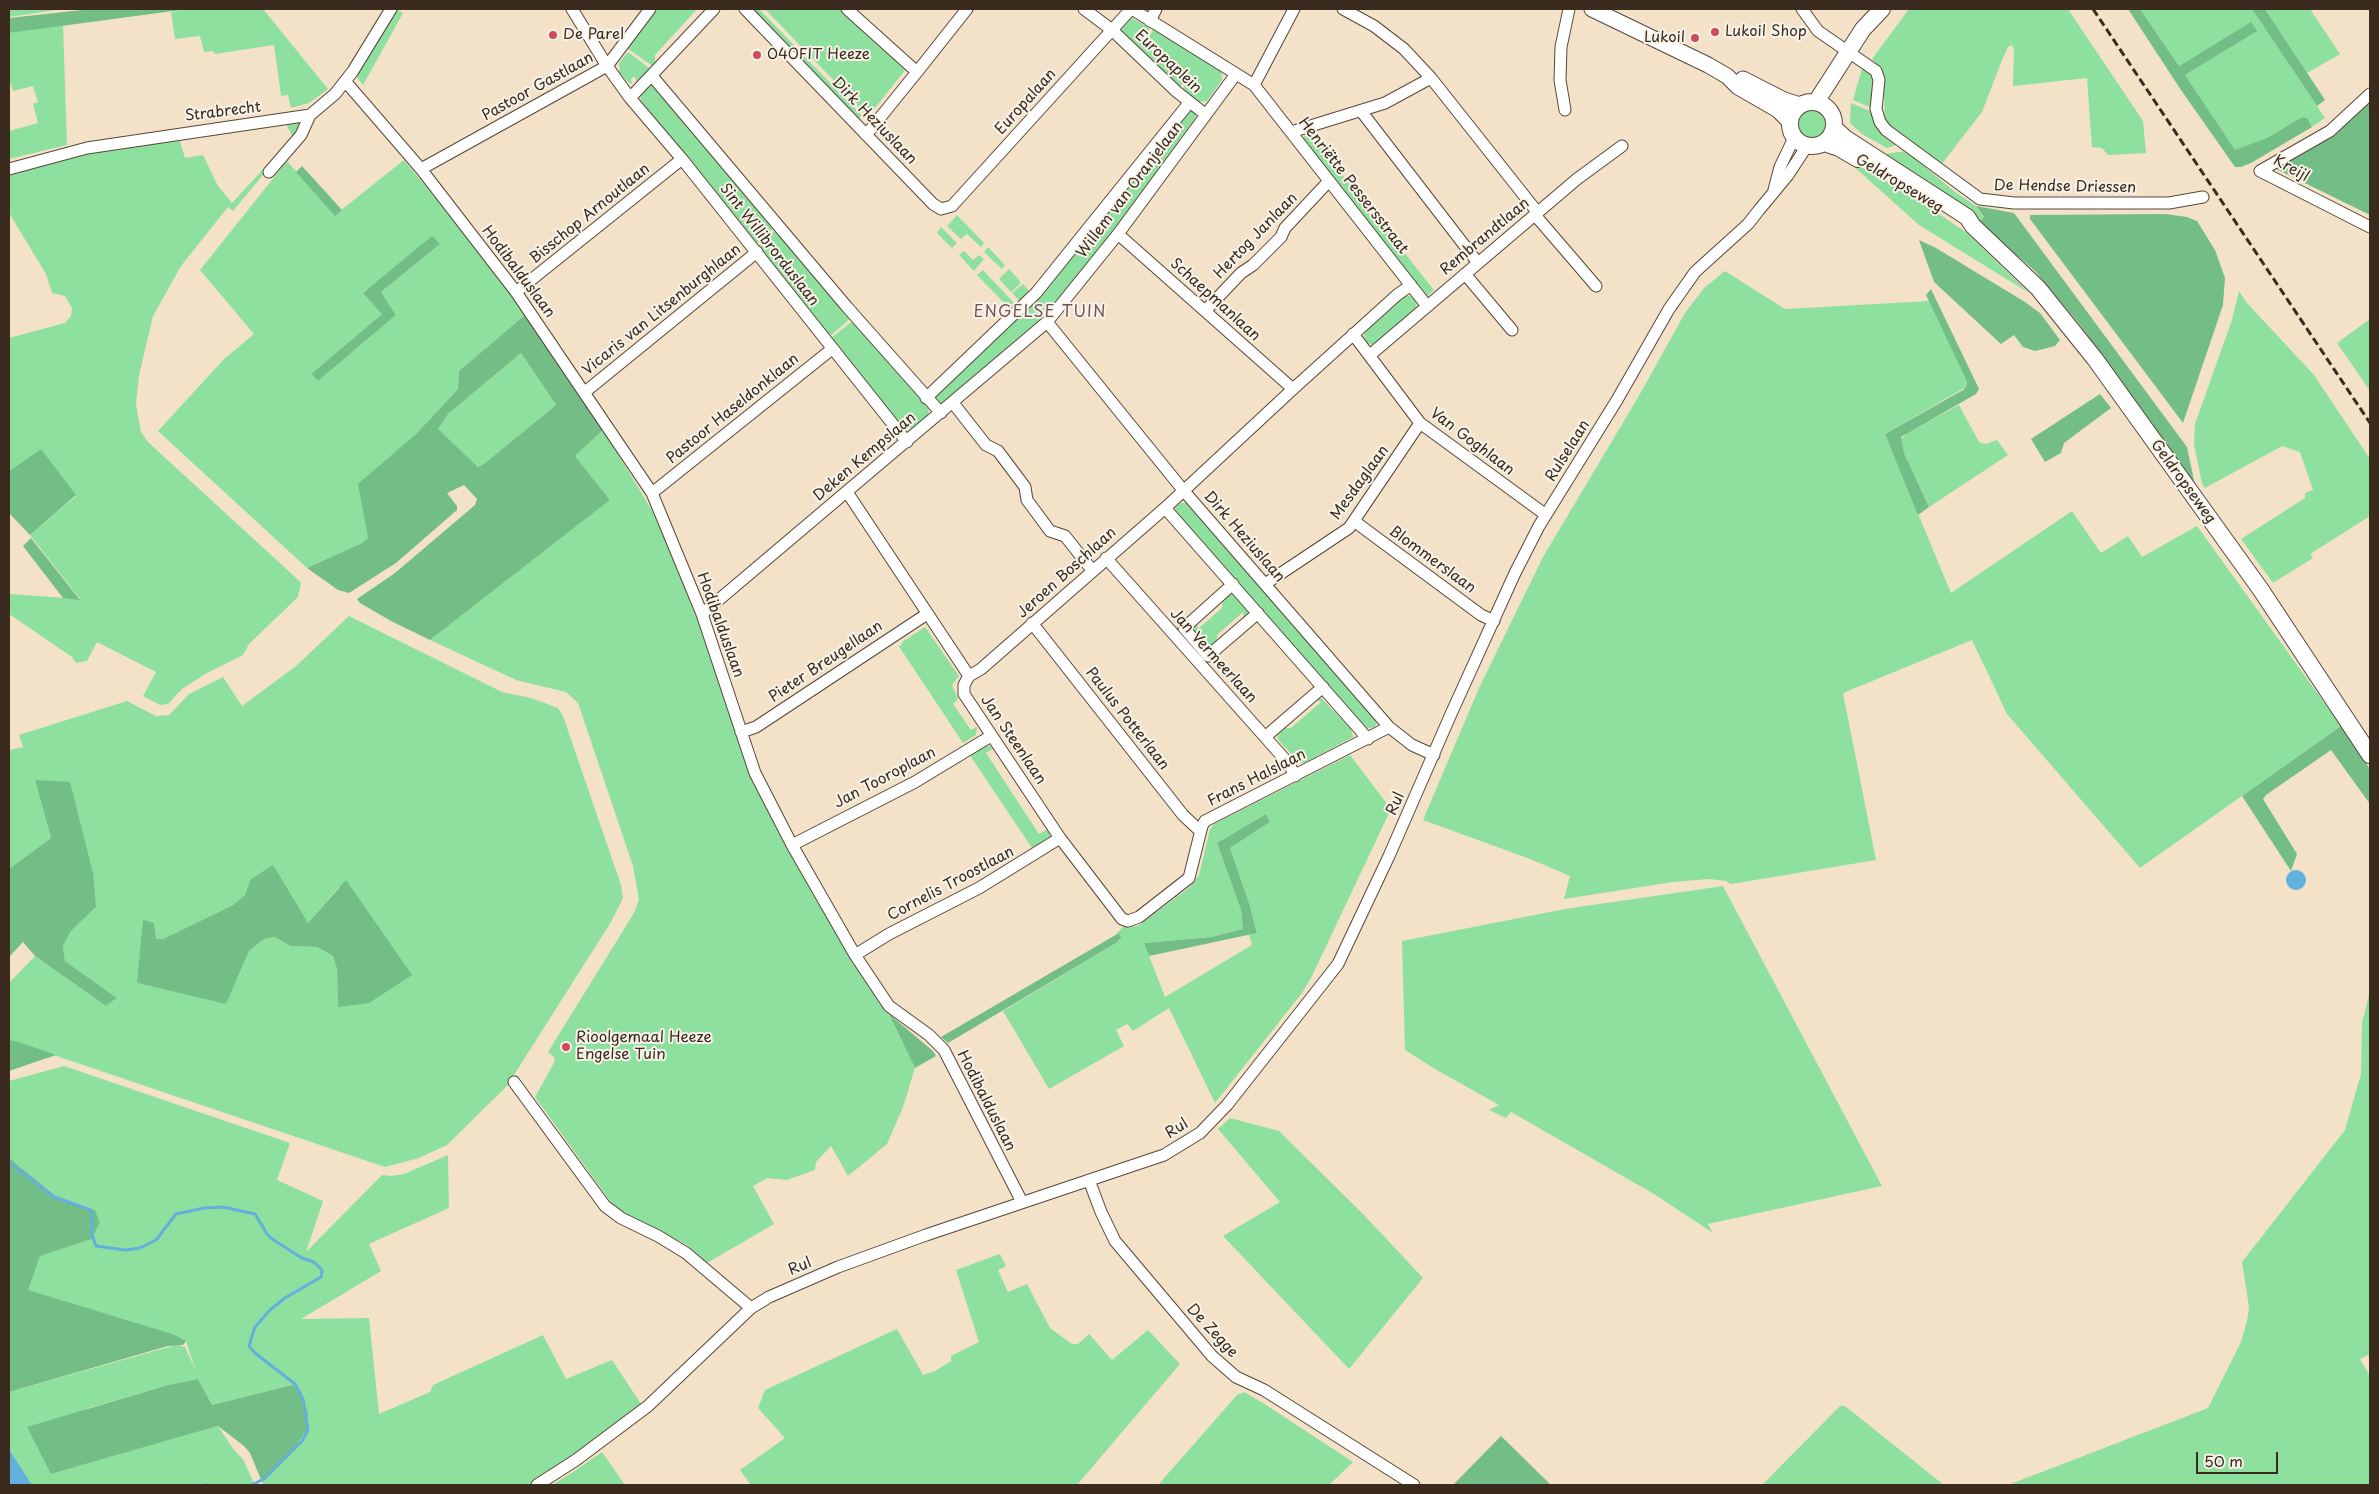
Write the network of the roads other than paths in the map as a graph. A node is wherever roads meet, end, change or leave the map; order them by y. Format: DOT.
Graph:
graph roads {
  1 [pos="391,9"];
  2 [pos="572,9"];
  3 [pos="650,9"];
  4 [pos="714,9"];
  5 [pos="745,9"];
  6 [pos="847,9"];
  7 [pos="967,9"];
  8 [pos="1084,9"];
  9 [pos="1131,9"];
  10 [pos="1156,9"];
  11 [pos="1294,9"];
  12 [pos="1343,9"];
  13 [pos="1569,9"];
  14 [pos="1592,9"];
  15 [pos="1802,9"];
  16 [pos="1880,11"];
  17 [pos="1150,21"];
  18 [pos="1112,30"];
  19 [pos="1852,54"];
  20 [pos="607,66"];
  21 [pos="917,72"];
  22 [pos="1236,74"];
  23 [pos="652,76"];
  24 [pos="1727,76"];
  25 [pos="1431,78"];
  26 [pos="345,81"];
  27 [pos="1254,85"];
  28 [pos="2370,94"];
  29 [pos="630,98"];
  30 [pos="1189,103"];
  31 [pos="1800,105"];
  32 [pos="1823,106"];
  33 [pos="1565,110"];
  34 [pos="1361,111"];
  35 [pos="1206,114"];
  36 [pos="310,115"];
  37 [pos="1790,122"];
  38 [pos="1834,128"];
  39 [pos="1291,132"];
  40 [pos="866,136"];
  41 [pos="1800,142"];
  42 [pos="1824,143"];
  43 [pos="1622,146"];
  44 [pos="682,159"];
  45 [pos="9,169"];
  46 [pos="421,169"];
  47 [pos="269,172"];
  48 [pos="1330,181"];
  49 [pos="2203,197"];
  50 [pos="941,209"];
  51 [pos="1536,214"];
  52 [pos="1973,226"];
  53 [pos="2370,228"];
  54 [pos="1118,234"];
  55 [pos="757,252"];
  56 [pos="1478,263"];
  57 [pos="1465,274"];
  58 [pos="1411,286"];
  59 [pos="1596,286"];
  60 [pos="516,292"];
  61 [pos="1427,306"];
  62 [pos="1023,308"];
  63 [pos="1205,312"];
  64 [pos="1047,322"];
  65 [pos="1512,330"];
  66 [pos="1354,334"];
  67 [pos="832,349"];
  68 [pos="1370,354"];
  69 [pos="1293,389"];
  70 [pos="585,392"];
  71 [pos="926,398"];
  72 [pos="953,403"];
  73 [pos="941,413"];
  74 [pos="1420,423"];
  75 [pos="907,442"];
  76 [pos="1183,490"];
  77 [pos="847,492"];
  78 [pos="652,493"];
  79 [pos="1165,508"];
  80 [pos="1546,515"];
  81 [pos="1354,521"];
  82 [pos="1106,558"];
  83 [pos="1092,570"];
  84 [pos="1233,584"];
  85 [pos="1265,584"];
  86 [pos="1258,613"];
  87 [pos="702,614"];
  88 [pos="927,614"];
  89 [pos="1494,621"];
  90 [pos="1032,623"];
  91 [pos="969,676"];
  92 [pos="1323,687"];
  93 [pos="1389,727"];
  94 [pos="741,732"];
  95 [pos="992,736"];
  96 [pos="1265,737"];
  97 [pos="1368,739"];
  98 [pos="1434,755"];
  99 [pos="2370,755"];
  100 [pos="1295,776"];
  101 [pos="1200,831"];
  102 [pos="1060,838"];
  103 [pos="792,845"];
  104 [pos="855,955"];
  105 [pos="514,1082"];
  106 [pos="1089,1180"];
  107 [pos="1022,1202"];
  108 [pos="751,1308"];
  109 [pos="537,1485"];
  110 [pos="1414,1485"];
  1 -- 26 [label="street, Strabrecht"];
  2 -- 20 [label="street, Sint Willibrorduslaan"];
  3 -- 20 [label="street, Pastoor Gastlaan"];
  4 -- 23 [label="street"];
  5 -- 40 [label="street, Dirk Heziuslaan"];
  6 -- 21 [label="street"];
  7 -- 21 [label="street"];
  8 -- 18 [label="street, Europaplein"];
  9 -- 17 [label="street, Europaplein"];
  9 -- 18 [label="street, Europalaan"];
  10 -- 17 [label="street"];
  11 -- 27 [label="street"];
  12 -- 25 [label="street"];
  13 -- 33 [label="street"];
  14 -- 24 [label="street"];
  15 -- 19 [label="street"];
  16 -- 19 [label="main road"];
  17 -- 22 [label="street, Europaplein"];
  18 -- 30 [label="street, Europaplein"];
  18 -- 50 [label="street, Europalaan"];
  19 -- 32 [label="main road"];
  19 -- 49 [label="street, De Hendse Driessen"];
  20 -- 29 [label="street, Sint Willibrorduslaan"];
  20 -- 46 [label="street, Pastoor Gastlaan"];
  21 -- 40 [label="street"];
  22 -- 27 [label="street, Europaplein"];
  22 -- 35 [label="street, Willem van Oranjelaan"];
  23 -- 29 [label="street"];
  23 -- 71 [label="street, Sint Willibrorduslaan"];
  24 -- 31 [label="street"];
  24 -- 37 [label="street"];
  25 -- 34 [label="street"];
  25 -- 51 [label="street"];
  26 -- 36 [label="street, Strabrecht"];
  26 -- 46 [label="street, Hodibalduslaan"];
  27 -- 39 [label="street, Henriëtte Pessersstraat"];
  28 -- 53 [label="street, Kreijl"];
  29 -- 44 [label="street, Sint Willibrorduslaan"];
  30 -- 35 [label="street, Europaplein"];
  30 -- 62 [label="street, Willem van Oranjelaan"];
  31 -- 32 [label="main road"];
  31 -- 37 [label="main road"];
  32 -- 38 [label="main road"];
  34 -- 39 [label="street"];
  34 -- 56 [label="street"];
  35 -- 54 [label="street, Willem van Oranjelaan"];
  36 -- 45 [label="street, Strabrecht"];
  36 -- 47 [label="street"];
  37 -- 41 [label="main road"];
  38 -- 42 [label="main road"];
  38 -- 52 [label="main road, Geldropseweg"];
  39 -- 48 [label="street, Henriëtte Pessersstraat"];
  40 -- 50 [label="street, Dirk Heziuslaan"];
  41 -- 42 [label="main road"];
  41 -- 80 [label="street, Rulselaan"];
  42 -- 52 [label="main road, Geldropseweg"];
  43 -- 51 [label="street, Rembrandtlaan"];
  44 -- 55 [label="street, Sint Willibrorduslaan"];
  44 -- 60 [label="street, Bisschop Arnoutlaan"];
  46 -- 60 [label="street, Hodibalduslaan"];
  48 -- 58 [label="street, Henriëtte Pessersstraat"];
  48 -- 63 [label="street, Hertog Janlaan"];
  51 -- 56 [label="street, Rembrandtlaan"];
  51 -- 59 [label="street"];
  52 -- 99 [label="main road, Geldropseweg"];
  54 -- 63 [label="street, Schaepmanlaan"];
  54 -- 64 [label="street, Willem van Oranjelaan"];
  55 -- 67 [label="street, Sint Willibrorduslaan"];
  55 -- 70 [label="street, Vicaris van Litsenburghlaan"];
  56 -- 57 [label="street, Rembrandtlaan"];
  57 -- 61 [label="street, Rembrandtlaan"];
  57 -- 65 [label="street"];
  58 -- 61 [label="street, Henriëtte Pessersstraat"];
  58 -- 66 [label="street"];
  60 -- 70 [label="street, Hodibalduslaan"];
  61 -- 68 [label="street, Rembrandtlaan"];
  62 -- 71 [label="street, Deken Kempslaan"];
  63 -- 69 [label="street, Schaepmanlaan"];
  64 -- 72 [label="street, Deken Kempslaan"];
  64 -- 76 [label="street, Dirk Heziuslaan"];
  66 -- 68 [label="street, Van Goghlaan"];
  66 -- 69 [label="street"];
  67 -- 75 [label="street, Sint Willibrorduslaan"];
  67 -- 78 [label="street, Pastoor Haseldonklaan"];
  68 -- 74 [label="street, Van Goghlaan"];
  69 -- 76 [label="street"];
  70 -- 78 [label="street, Hodibalduslaan"];
  71 -- 73 [label="street, Sint Willibrorduslaan"];
  72 -- 73 [label="street, Deken Kempslaan"];
  72 -- 83 [label="street"];
  73 -- 75 [label="street, Deken Kempslaan"];
  74 -- 80 [label="street, Van Goghlaan"];
  74 -- 81 [label="street, Mesdaglaan"];
  75 -- 77 [label="street, Deken Kempslaan"];
  76 -- 79 [label="street, Jeroen Boschlaan"];
  76 -- 85 [label="street, Dirk Heziuslaan"];
  77 -- 87 [label="street, Deken Kempslaan"];
  77 -- 88 [label="street"];
  78 -- 87 [label="street, Hodibalduslaan"];
  79 -- 82 [label="street, Jeroen Boschlaan"];
  79 -- 84 [label="street"];
  80 -- 89 [label="street, Rulselaan"];
  81 -- 85 [label="street, Mesdaglaan"];
  81 -- 89 [label="street, Blommerslaan"];
  82 -- 83 [label="street, Jeroen Boschlaan"];
  82 -- 96 [label="street, Jan Vermeerlaan"];
  83 -- 90 [label="street, Jeroen Boschlaan"];
  84 -- 86 [label="street"];
  84 -- 86 [label="street"];
  85 -- 93 [label="street, Dirk Heziuslaan"];
  86 -- 92 [label="street"];
  87 -- 94 [label="street, Hodibalduslaan"];
  88 -- 91 [label="street"];
  88 -- 94 [label="street, Pieter Breugellaan"];
  89 -- 98 [label="street, Rulselaan"];
  90 -- 91 [label="street, Jeroen Boschlaan"];
  90 -- 101 [label="street, Paulus Potterlaan"];
  91 -- 95 [label="street, Jan Steenlaan"];
  92 -- 96 [label="street"];
  92 -- 97 [label="street"];
  93 -- 97 [label="street, Frans Halslaan"];
  93 -- 98 [label="street, Dirk Heziuslaan"];
  94 -- 103 [label="street, Hodibalduslaan"];
  95 -- 102 [label="street, Jan Steenlaan"];
  95 -- 103 [label="street, Jan Tooroplaan"];
  96 -- 100 [label="street, Jan Vermeerlaan"];
  97 -- 100 [label="street, Frans Halslaan"];
  98 -- 106 [label="street, Rul"];
  100 -- 101 [label="street, Frans Halslaan"];
  101 -- 102 [label="street, Jan Steenlaan"];
  102 -- 104 [label="street, Cornelis Troostlaan"];
  103 -- 104 [label="street, Hodibalduslaan"];
  104 -- 107 [label="street, Hodibalduslaan"];
  105 -- 108 [label="street"];
  106 -- 107 [label="street, Rul"];
  106 -- 110 [label="street, De Zegge"];
  107 -- 108 [label="street, Rul"];
  108 -- 109 [label="street, Rul"];
}
